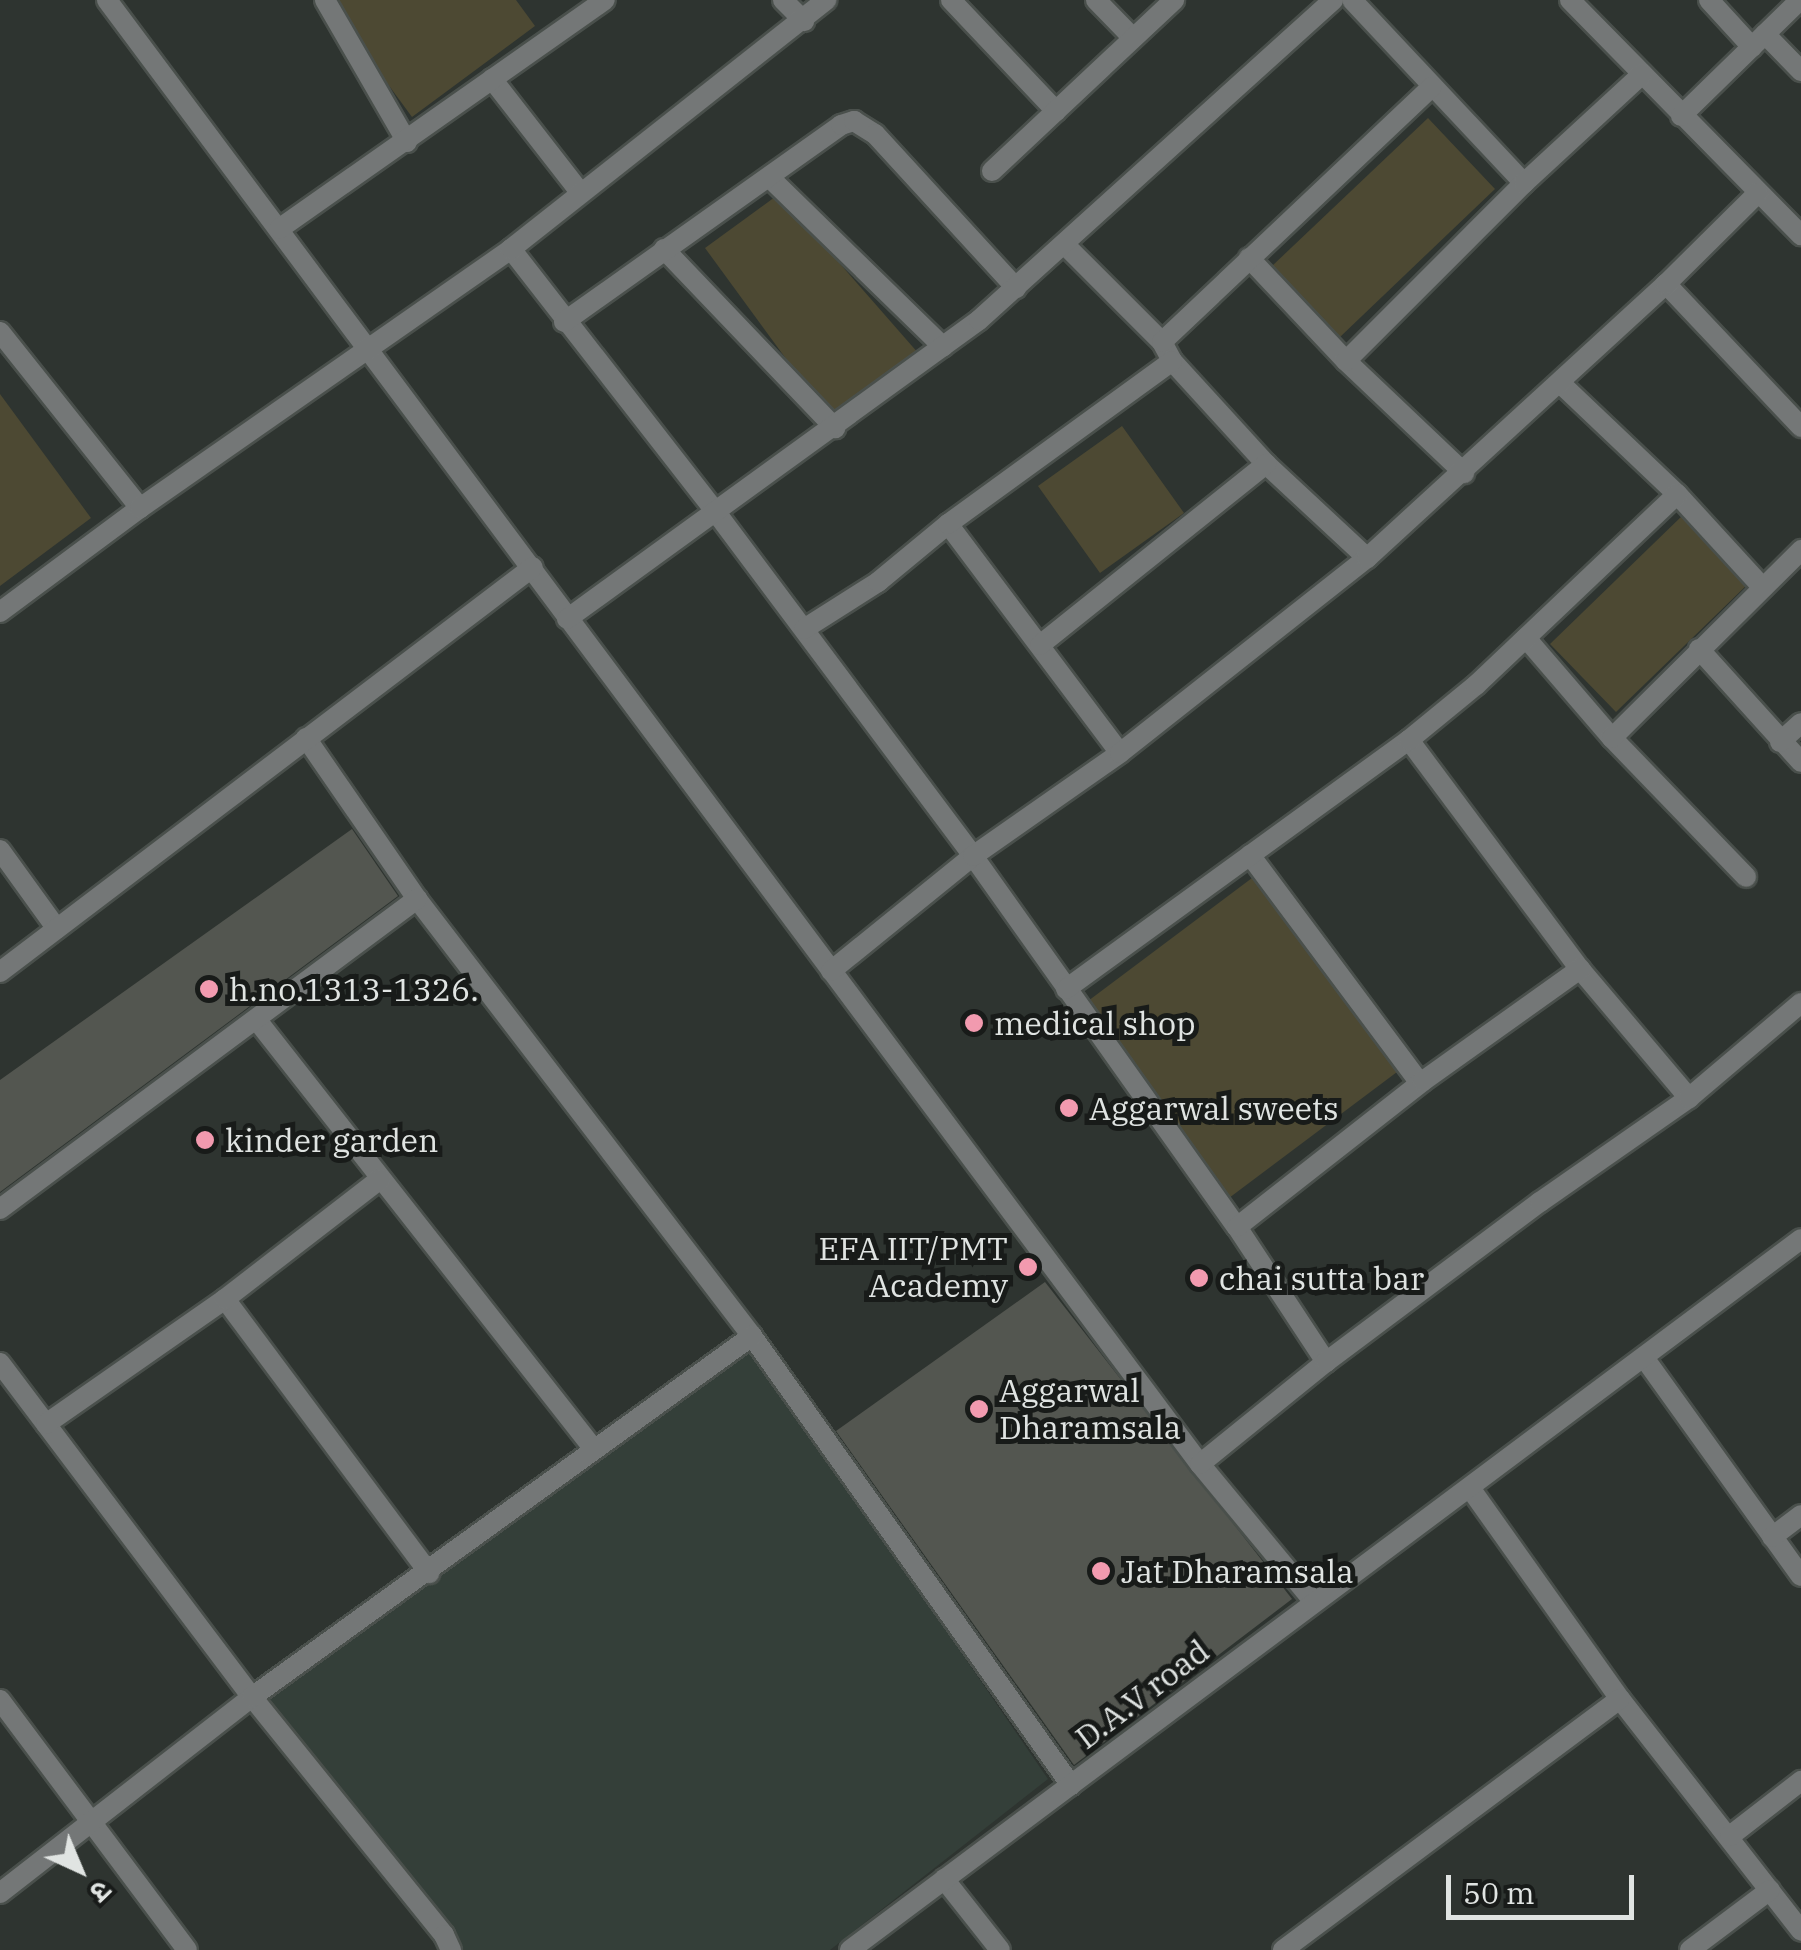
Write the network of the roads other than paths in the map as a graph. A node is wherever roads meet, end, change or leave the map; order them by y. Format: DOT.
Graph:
graph roads {
  1 [pos="107,0"];
  2 [pos="325,0"];
  3 [pos="567,0"];
  4 [pos="605,0"];
  5 [pos="783,0"];
  6 [pos="826,0"];
  7 [pos="951,0"];
  8 [pos="1096,0"];
  9 [pos="1174,0"];
  10 [pos="1332,0"];
  11 [pos="1352,0"];
  12 [pos="1570,0"];
  13 [pos="1708,0"];
  14 [pos="1800,0"];
  15 [pos="581,18"];
  16 [pos="804,21"];
  17 [pos="1133,38"];
  18 [pos="1758,41"];
  19 [pos="1801,71"];
  20 [pos="1642,74"];
  21 [pos="492,79"];
  22 [pos="1432,87"];
  23 [pos="1056,111"];
  24 [pos="1681,116"];
  25 [pos="407,142"];
  26 [pos="992,171"];
  27 [pos="769,177"];
  28 [pos="1524,183"];
  29 [pos="580,192"];
  30 [pos="1758,192"];
  31 [pos="279,229"];
  32 [pos="1801,235"];
  33 [pos="1066,246"];
  34 [pos="511,249"];
  35 [pos="664,249"];
  36 [pos="1248,258"];
  37 [pos="1666,284"];
  38 [pos="1016,288"];
  39 [pos="564,322"];
  40 [pos="0,332"];
  41 [pos="943,347"];
  42 [pos="368,350"];
  43 [pos="1167,351"];
  44 [pos="1346,361"];
  45 [pos="1560,383"];
  46 [pos="1801,427"];
  47 [pos="835,428"];
  48 [pos="1266,464"];
  49 [pos="1464,473"];
  50 [pos="1677,494"];
  51 [pos="140,508"];
  52 [pos="715,511"];
  53 [pos="948,524"];
  54 [pos="1801,550"];
  55 [pos="1367,558"];
  56 [pos="532,567"];
  57 [pos="1764,588"];
  58 [pos="0,612"];
  59 [pos="567,619"];
  60 [pos="804,629"];
  61 [pos="1526,638"];
  62 [pos="1040,645"];
  63 [pos="1699,650"];
  64 [pos="1801,723"];
  65 [pos="306,738"];
  66 [pos="1612,738"];
  67 [pos="1409,740"];
  68 [pos="1780,742"];
  69 [pos="1120,752"];
  70 [pos="1801,762"];
  71 [pos="0,850"];
  72 [pos="1250,855"];
  73 [pos="973,856"];
  74 [pos="1746,877"];
  75 [pos="417,899"];
  76 [pos="56,930"];
  77 [pos="831,970"];
  78 [pos="1580,970"];
  79 [pos="0,972"];
  80 [pos="1066,990"];
  81 [pos="1801,1003"];
  82 [pos="256,1019"];
  83 [pos="1420,1083"];
  84 [pos="1688,1098"];
  85 [pos="380,1179"];
  86 [pos="0,1209"];
  87 [pos="1237,1227"];
  88 [pos="1801,1239"];
  89 [pos="225,1298"];
  90 [pos="752,1336"];
  91 [pos="1644,1359"];
  92 [pos="1326,1362"];
  93 [pos="0,1363"];
  94 [pos="46,1424"];
  95 [pos="593,1448"];
  96 [pos="1200,1464"];
  97 [pos="1470,1488"];
  98 [pos="1801,1515"];
  99 [pos="1772,1537"];
  100 [pos="429,1573"];
  101 [pos="1801,1576"];
  102 [pos="1314,1602"];
  103 [pos="252,1697"];
  104 [pos="1620,1699"];
  105 [pos="0,1700"];
  106 [pos="1801,1781"];
  107 [pos="1071,1785"];
  108 [pos="92,1824"];
  109 [pos="1730,1836"];
  110 [pos="944,1879"];
  111 [pos="1770,1890"];
  112 [pos="0,1893"];
  113 [pos="1801,1931"];
  114 [pos="188,1950"];
  115 [pos="451,1950"];
  116 [pos="850,1950"];
  117 [pos="1000,1950"];
  118 [pos="1283,1950"];
  119 [pos="1690,1950"];
  1 -- 31 [label="street"];
  2 -- 25 [label="street"];
  3 -- 15 [label="street"];
  4 -- 15 [label="street"];
  5 -- 16 [label="street"];
  6 -- 16 [label="street"];
  7 -- 23 [label="street"];
  8 -- 17 [label="street"];
  9 -- 17 [label="street"];
  10 -- 33 [label="street"];
  11 -- 22 [label="street"];
  12 -- 20 [label="street"];
  13 -- 18 [label="street"];
  14 -- 18 [label="street"];
  15 -- 21 [label="street"];
  16 -- 29 [label="street"];
  17 -- 23 [label="street"];
  18 -- 19 [label="street"];
  18 -- 24 [label="street"];
  20 -- 24 [label="street"];
  20 -- 28 [label="street"];
  21 -- 25 [label="street"];
  21 -- 29 [label="street"];
  22 -- 28 [label="street"];
  22 -- 36 [label="street"];
  23 -- 26 [label="street"];
  24 -- 30 [label="street"];
  25 -- 31 [label="street"];
  27 -- 35 [label="street"];
  27 -- 38 [label="street"];
  27 -- 41 [label="street"];
  28 -- 44 [label="street"];
  29 -- 34 [label="street"];
  30 -- 32 [label="street"];
  30 -- 37 [label="street"];
  31 -- 42 [label="street"];
  33 -- 38 [label="street"];
  33 -- 43 [label="street"];
  34 -- 39 [label="street"];
  34 -- 42 [label="street"];
  35 -- 39 [label="street"];
  35 -- 47 [label="street"];
  36 -- 43 [label="street"];
  36 -- 44 [label="street"];
  37 -- 45 [label="street"];
  37 -- 46 [label="street"];
  38 -- 41 [label="street"];
  39 -- 52 [label="street"];
  40 -- 51 [label="street"];
  41 -- 47 [label="street"];
  42 -- 51 [label="street"];
  42 -- 56 [label="street"];
  43 -- 48 [label="street"];
  43 -- 53 [label="street"];
  44 -- 49 [label="street"];
  45 -- 49 [label="street"];
  45 -- 50 [label="street"];
  47 -- 52 [label="street"];
  48 -- 55 [label="street"];
  48 -- 62 [label="street"];
  49 -- 55 [label="street"];
  50 -- 57 [label="street"];
  50 -- 61 [label="street"];
  51 -- 58 [label="street"];
  52 -- 59 [label="street"];
  52 -- 60 [label="street"];
  53 -- 60 [label="street"];
  53 -- 62 [label="street"];
  54 -- 57 [label="street"];
  55 -- 69 [label="street"];
  56 -- 59 [label="street"];
  56 -- 65 [label="street"];
  57 -- 63 [label="street"];
  59 -- 77 [label="street"];
  60 -- 73 [label="street"];
  61 -- 66 [label="street"];
  61 -- 67 [label="street"];
  62 -- 69 [label="street"];
  63 -- 66 [label="street"];
  63 -- 68 [label="street"];
  64 -- 68 [label="street"];
  65 -- 75 [label="street"];
  65 -- 76 [label="street"];
  66 -- 74 [label="street"];
  67 -- 72 [label="street"];
  67 -- 78 [label="street"];
  68 -- 70 [label="street"];
  69 -- 73 [label="street"];
  71 -- 76 [label="street"];
  72 -- 80 [label="street"];
  72 -- 83 [label="street"];
  73 -- 77 [label="street"];
  73 -- 80 [label="street"];
  75 -- 82 [label="street"];
  75 -- 90 [label="street"];
  76 -- 79 [label="street"];
  77 -- 96 [label="street"];
  78 -- 83 [label="street"];
  78 -- 84 [label="street"];
  80 -- 87 [label="street"];
  81 -- 84 [label="street"];
  82 -- 85 [label="street"];
  82 -- 86 [label="street"];
  83 -- 87 [label="street"];
  84 -- 92 [label="street"];
  85 -- 89 [label="street"];
  85 -- 95 [label="street"];
  87 -- 92 [label="street"];
  88 -- 91 [label="street, D.A.V road"];
  89 -- 94 [label="street"];
  89 -- 100 [label="street"];
  90 -- 95 [label="street"];
  90 -- 107 [label="street"];
  91 -- 97 [label="street, D.A.V road"];
  91 -- 99 [label="street"];
  92 -- 96 [label="street"];
  93 -- 94 [label="street"];
  94 -- 103 [label="street"];
  95 -- 100 [label="street"];
  96 -- 102 [label="street"];
  97 -- 102 [label="street, D.A.V road"];
  97 -- 104 [label="street"];
  98 -- 99 [label="street"];
  99 -- 101 [label="street"];
  100 -- 103 [label="street"];
  102 -- 107 [label="street, D.A.V road"];
  103 -- 108 [label="street"];
  103 -- 115 [label="street"];
  104 -- 109 [label="street"];
  104 -- 118 [label="street"];
  105 -- 108 [label="street"];
  106 -- 109 [label="street"];
  107 -- 110 [label="street, D.A.V road"];
  108 -- 112 [label="street"];
  108 -- 114 [label="street"];
  109 -- 111 [label="street"];
  110 -- 116 [label="street, D.A.V road"];
  110 -- 117 [label="street"];
  111 -- 113 [label="street"];
  111 -- 119 [label="street"];
}
